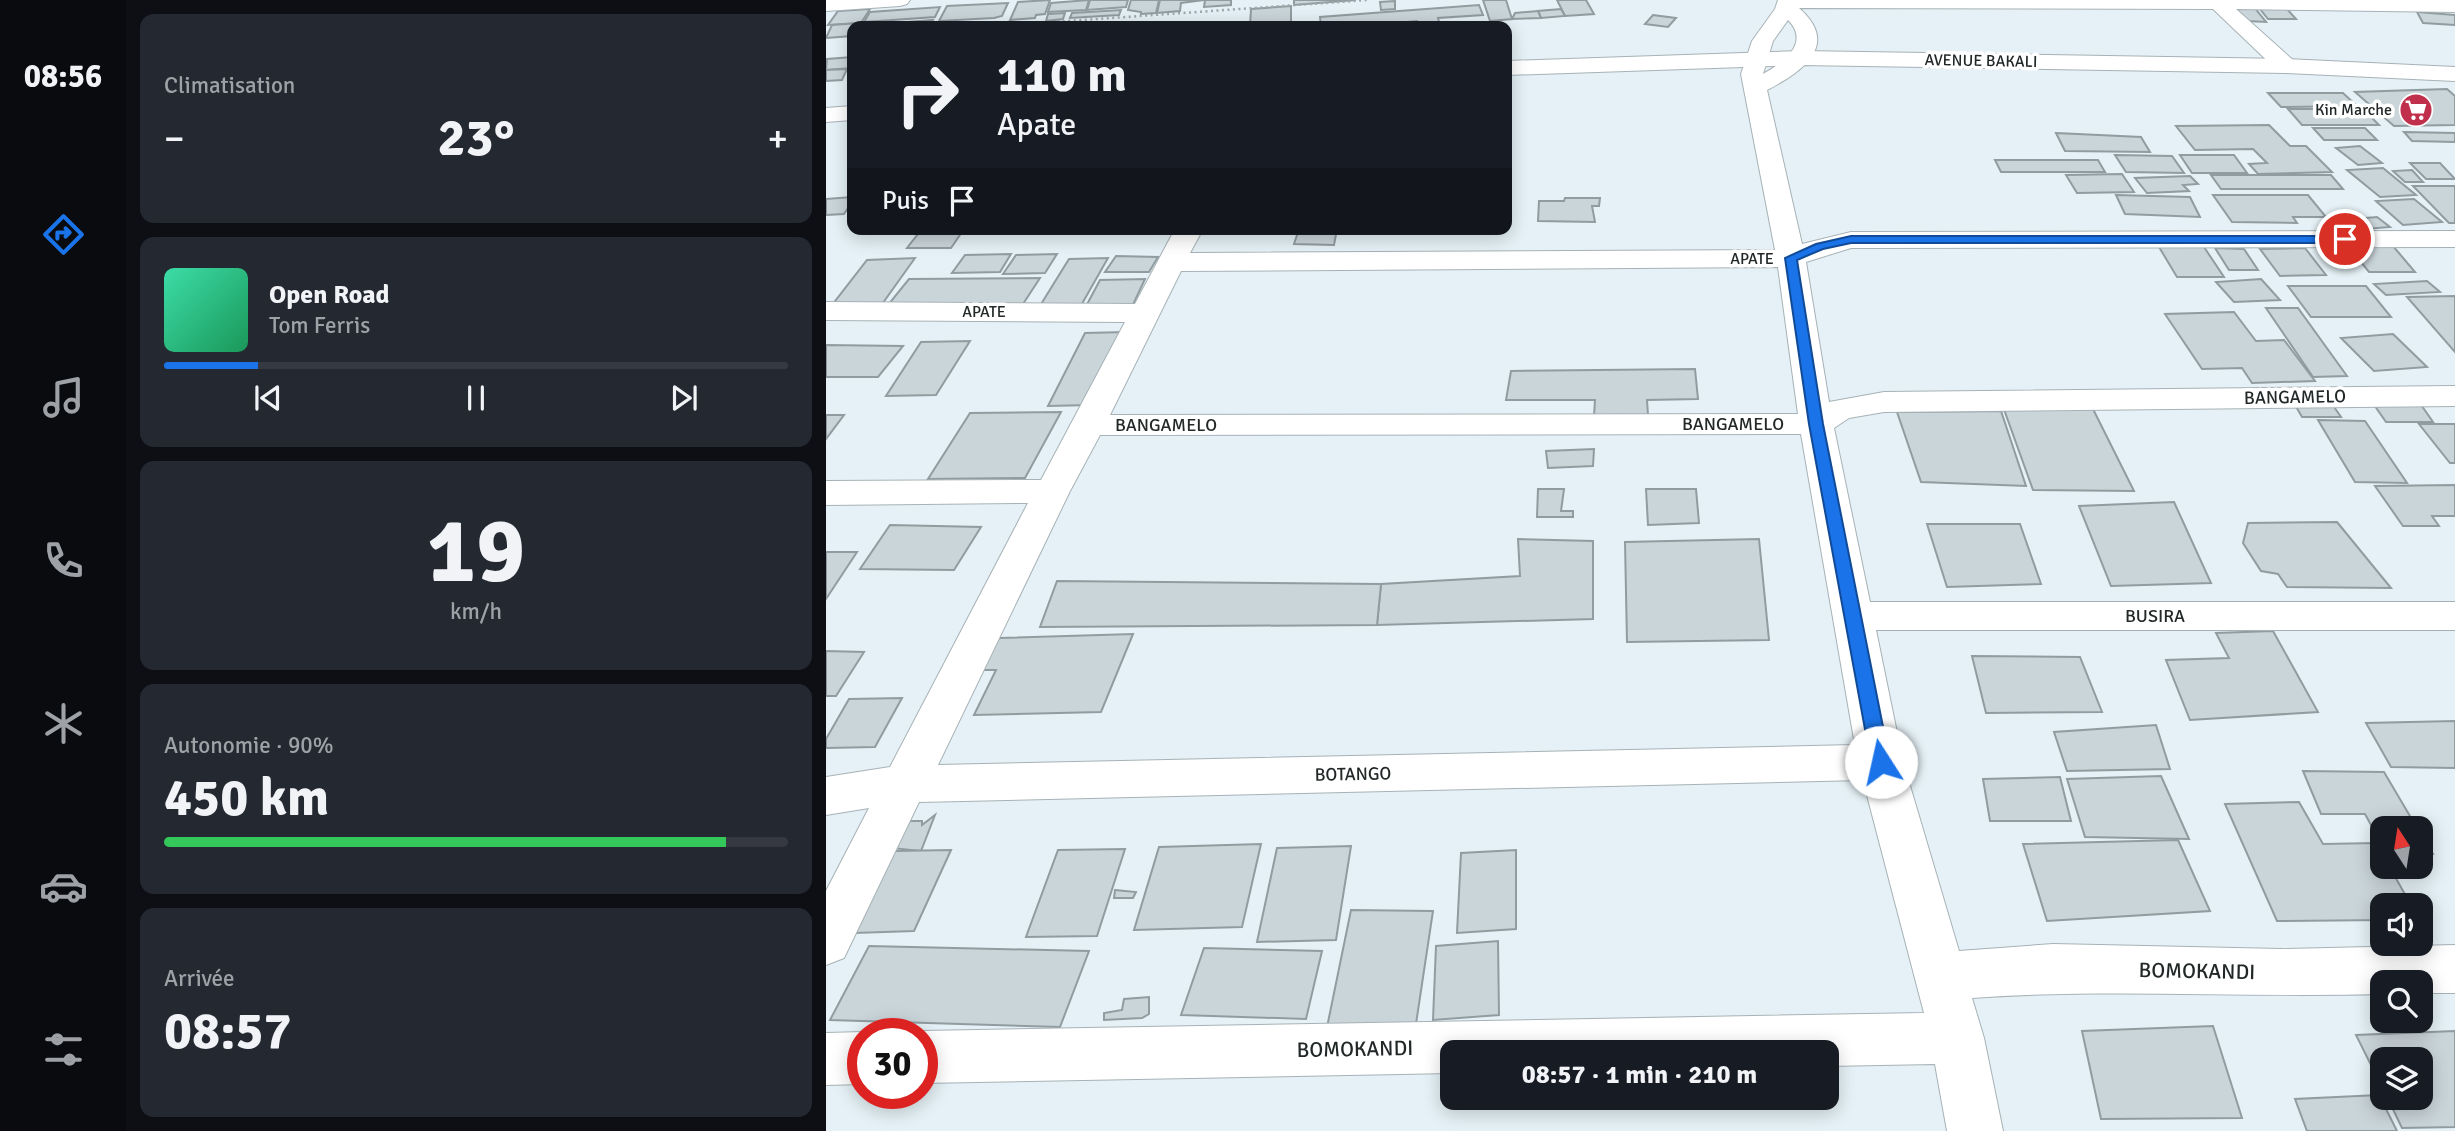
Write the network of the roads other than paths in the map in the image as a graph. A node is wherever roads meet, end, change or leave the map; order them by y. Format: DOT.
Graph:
graph roads {
  1 [pos="900,0"];
  2 [pos="2217,1"];
  3 [pos="1788,4"];
  4 [pos="826,5"];
  5 [pos="2455,6"];
  6 [pos="1801,58"];
  7 [pos="2286,66"];
  8 [pos="1512,68"];
  9 [pos="1756,72"];
  10 [pos="2455,74"];
  11 [pos="847,113"];
  12 [pos="826,115"];
  13 [pos="1186,235"];
  14 [pos="2455,239"];
  15 [pos="1791,258"];
  16 [pos="1171,262"];
  17 [pos="826,311"];
  18 [pos="1142,313"];
  19 [pos="2455,396"];
  20 [pos="1816,424"];
  21 [pos="1090,425"];
  22 [pos="1052,491"];
  23 [pos="826,493"];
  24 [pos="1854,616"];
  25 [pos="2455,616"];
  26 [pos="1881,762"];
  27 [pos="903,784"];
  28 [pos="826,796"];
  29 [pos="826,942"];
  30 [pos="2455,969"];
  31 [pos="1940,975"];
  32 [pos="1956,1038"];
  33 [pos="938,1057"];
  34 [pos="847,1058"];
  35 [pos="826,1059"];
  36 [pos="1975,1131"];
  1 -- 4 [label="street"];
  2 -- 3 [label="street"];
  2 -- 5 [label="street"];
  2 -- 7 [label="street"];
  3 -- 6 [label="street"];
  3 -- 9 [label="street"];
  6 -- 7 [label="street, AVENUE BAKALI"];
  6 -- 9 [label="street"];
  7 -- 10 [label="street, AVENUE BAKALI"];
  8 -- 9 [label="street"];
  9 -- 15 [label="street"];
  11 -- 12 [label="street"];
  13 -- 16 [label="street"];
  14 -- 15 [label="street, APATE"];
  15 -- 16 [label="street, APATE"];
  15 -- 20 [label="street"];
  16 -- 18 [label="street"];
  17 -- 18 [label="street, APATE"];
  18 -- 21 [label="street"];
  19 -- 20 [label="street, BANGAMELO"];
  20 -- 21 [label="street, BANGAMELO"];
  20 -- 24 [label="street"];
  21 -- 22 [label="street"];
  22 -- 23 [label="street"];
  22 -- 27 [label="street"];
  24 -- 25 [label="street, BUSIRA"];
  24 -- 26 [label="street"];
  26 -- 27 [label="street, BOTANGO"];
  26 -- 31 [label="street"];
  27 -- 28 [label="street, BOTANGO"];
  27 -- 29 [label="street"];
  30 -- 31 [label="street, BOMOKANDI"];
  31 -- 32 [label="street"];
  32 -- 33 [label="street, BOMOKANDI"];
  32 -- 36 [label="street"];
  34 -- 35 [label="street"];
}
